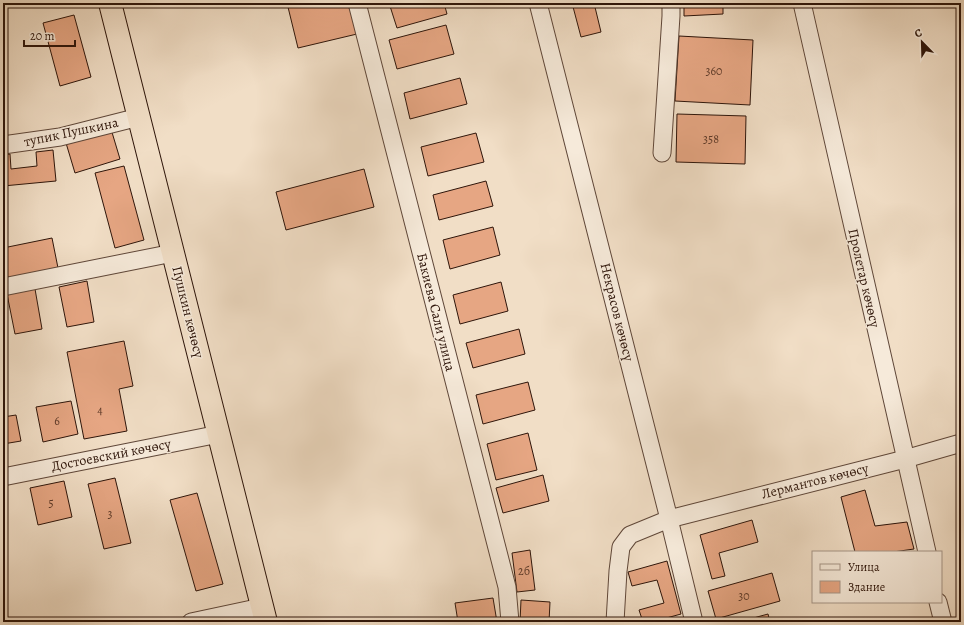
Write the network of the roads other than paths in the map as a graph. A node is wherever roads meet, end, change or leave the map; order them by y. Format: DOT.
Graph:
graph roads {
  1 [pos="110,3"];
  2 [pos="357,3"];
  3 [pos="538,3"];
  4 [pos="671,3"];
  5 [pos="802,3"];
  6 [pos="139,118"];
  7 [pos="3,145"];
  8 [pos="662,153"];
  9 [pos="173,253"];
  10 [pos="3,287"];
  11 [pos="219,434"];
  12 [pos="961,443"];
  13 [pos="905,458"];
  14 [pos="3,477"];
  15 [pos="670,519"];
  16 [pos="927,551"];
  17 [pos="938,603"];
  18 [pos="264,614"];
  19 [pos="191,622"];
  20 [pos="510,622"];
  21 [pos="615,622"];
  22 [pos="694,622"];
  23 [pos="943,622"];
  1 -- 6 [label="highway, Пушкин көчөсү"];
  2 -- 20 [label="street, Бакиева Сали улица"];
  3 -- 15 [label="street, Некрасов көчөсү"];
  4 -- 8 [label="street"];
  5 -- 13 [label="street, Пролетар көчөсү"];
  6 -- 7 [label="street, тупик Пушкина"];
  6 -- 9 [label="highway, Пушкин көчөсү"];
  9 -- 10 [label="street"];
  9 -- 11 [label="highway, Пушкин көчөсү"];
  11 -- 14 [label="street, Достоевский көчөсү"];
  11 -- 18 [label="highway, Пушкин көчөсү"];
  12 -- 13 [label="street, Лермантов көчөсү"];
  13 -- 15 [label="street, Лермантов көчөсү"];
  13 -- 16 [label="street, Пролетар көчөсү"];
  15 -- 21 [label="street, Лермантов көчөсү"];
  15 -- 22 [label="street, Некрасов көчөсү"];
  17 -- 23 [label="street"];
  18 -- 19 [label="street"];
}
